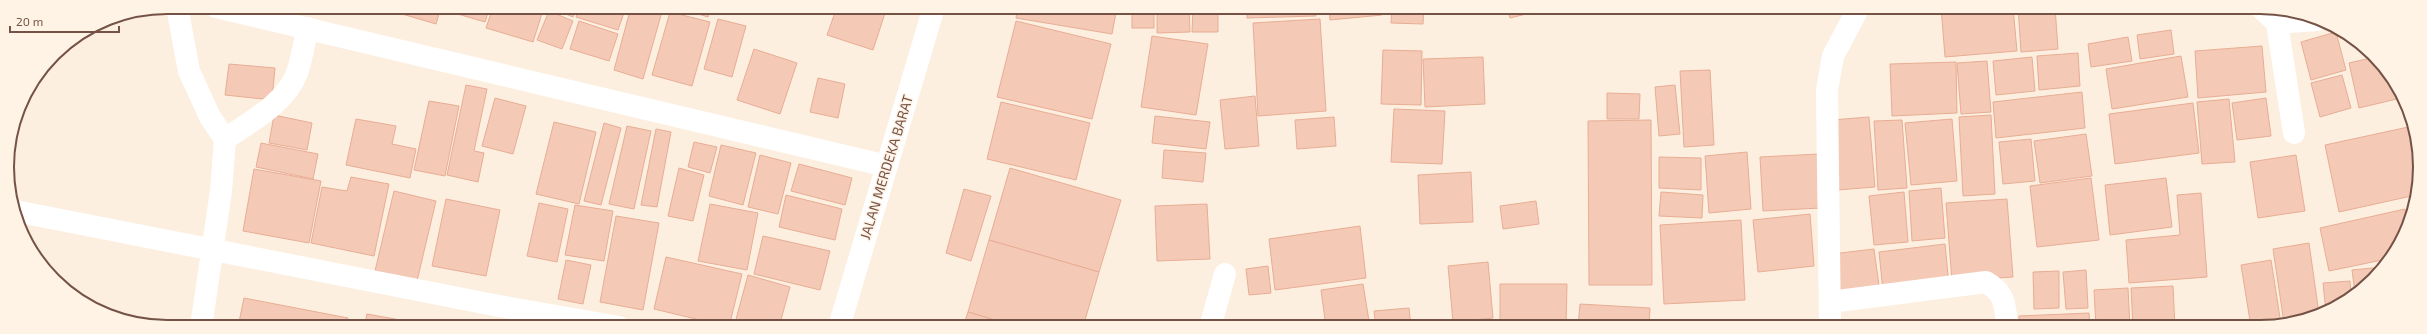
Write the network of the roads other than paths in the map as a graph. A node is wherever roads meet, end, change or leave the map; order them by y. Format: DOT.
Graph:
graph roads {
  1 [pos="178,14"];
  2 [pos="247,14"];
  3 [pos="932,14"];
  4 [pos="1855,14"];
  5 [pos="2266,14"];
  6 [pos="2306,21"];
  7 [pos="2277,23"];
  8 [pos="308,28"];
  9 [pos="2294,133"];
  10 [pos="225,139"];
  11 [pos="887,166"];
  12 [pos="21,212"];
  13 [pos="212,249"];
  14 [pos="1224,274"];
  15 [pos="1830,302"];
  16 [pos="202,320"];
  17 [pos="579,320"];
  18 [pos="841,320"];
  19 [pos="1212,320"];
  20 [pos="1830,320"];
  21 [pos="2006,320"];
  1 -- 10 [label="street"];
  2 -- 8 [label="street"];
  3 -- 11 [label="street, JALAN MERDEKA BARAT"];
  4 -- 15 [label="street"];
  5 -- 7 [label="street"];
  6 -- 7 [label="street"];
  7 -- 9 [label="street"];
  8 -- 10 [label="street"];
  8 -- 11 [label="street"];
  10 -- 13 [label="street"];
  11 -- 18 [label="street, JALAN MERDEKA BARAT"];
  12 -- 13 [label="street"];
  13 -- 16 [label="street"];
  13 -- 17 [label="street"];
  14 -- 19 [label="street"];
  15 -- 20 [label="street"];
  15 -- 21 [label="street"];
}
